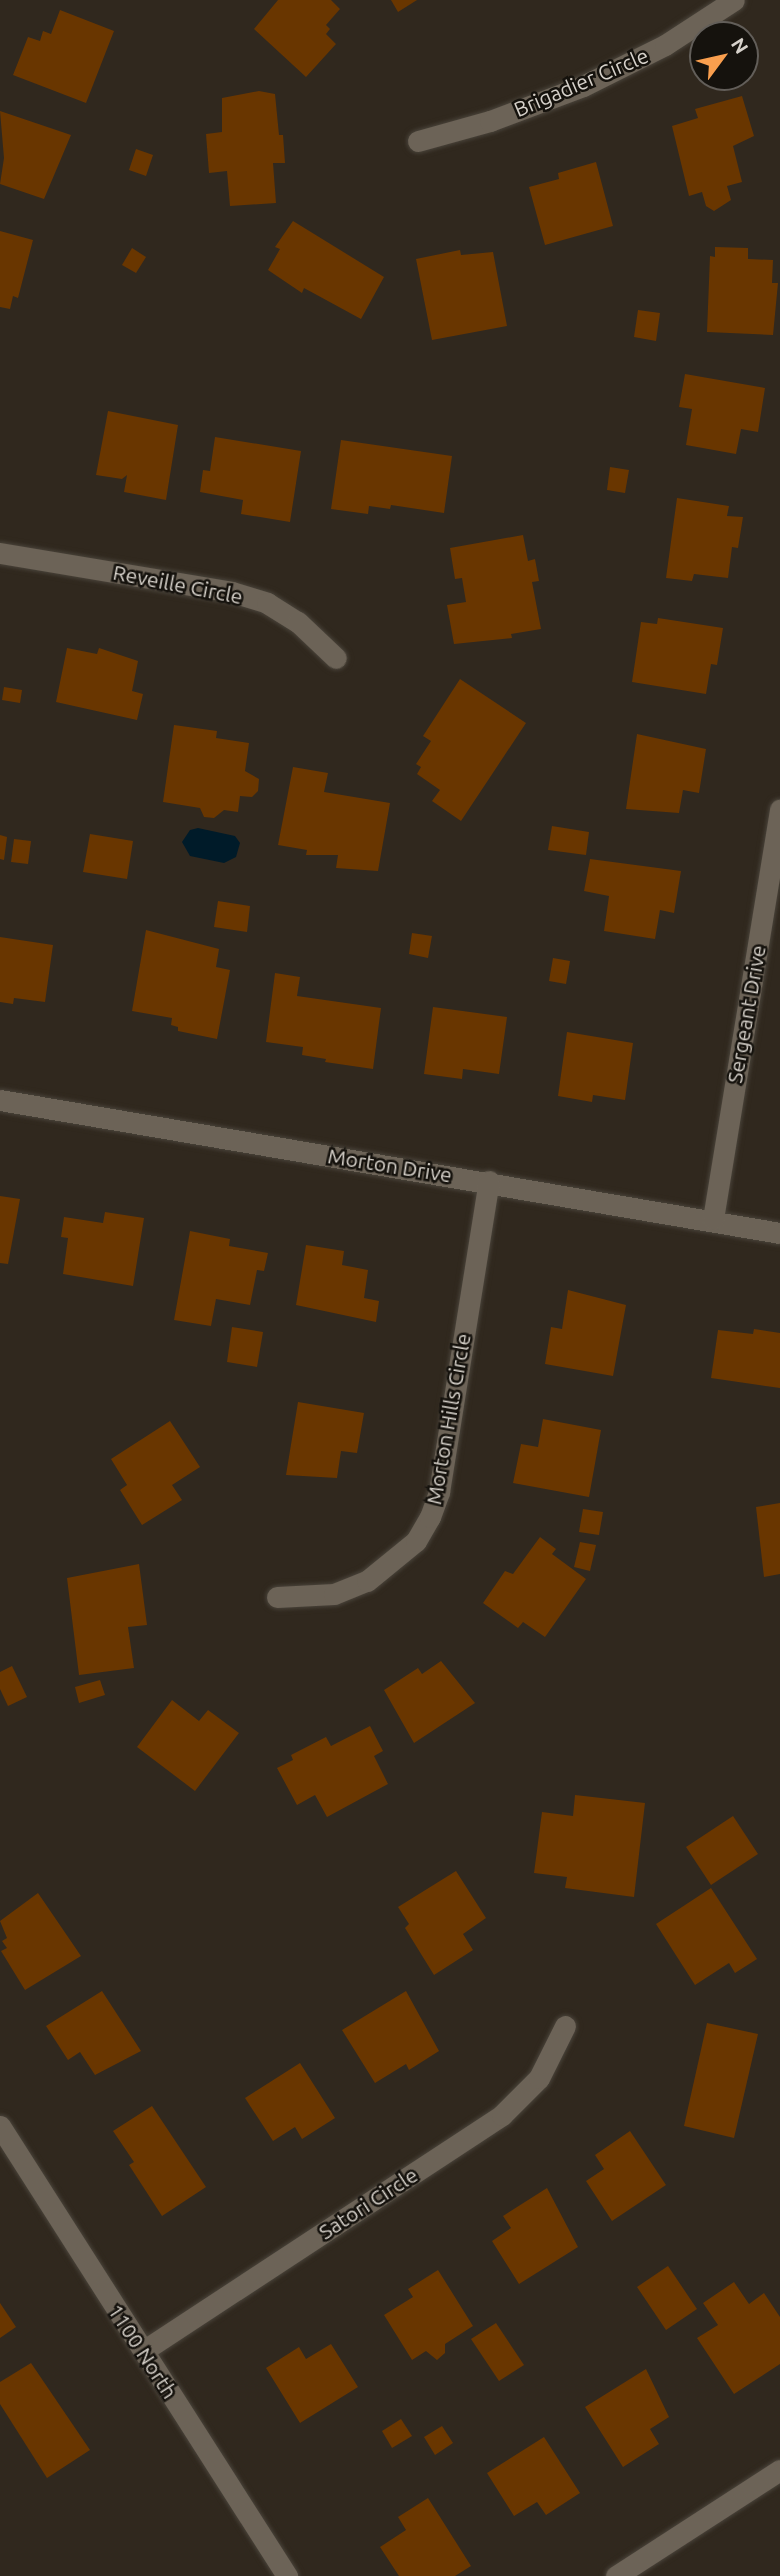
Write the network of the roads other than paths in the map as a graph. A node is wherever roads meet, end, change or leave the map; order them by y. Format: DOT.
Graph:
graph roads {
  1 [pos="734,0"];
  2 [pos="418,141"];
  3 [pos="0,553"];
  4 [pos="336,658"];
  5 [pos="780,808"];
  6 [pos="0,1100"];
  7 [pos="489,1181"];
  8 [pos="713,1219"];
  9 [pos="780,1233"];
  10 [pos="277,1597"];
  11 [pos="565,2026"];
  12 [pos="0,2126"];
  13 [pos="143,2351"];
  14 [pos="780,2470"];
  15 [pos="287,2576"];
  16 [pos="615,2576"];
  1 -- 2 [label="street, Brigadier Circle"];
  3 -- 4 [label="street, Reveille Circle"];
  5 -- 8 [label="street, Sergeant Drive"];
  6 -- 7 [label="street, Morton Drive"];
  7 -- 8 [label="street, Morton Drive"];
  7 -- 10 [label="street, Morton Hills Circle"];
  8 -- 9 [label="street, Morton Drive"];
  11 -- 13 [label="street, Satori Circle"];
  12 -- 13 [label="street, 1100 North"];
  13 -- 15 [label="street, 1100 North"];
  14 -- 16 [label="street"];
}
